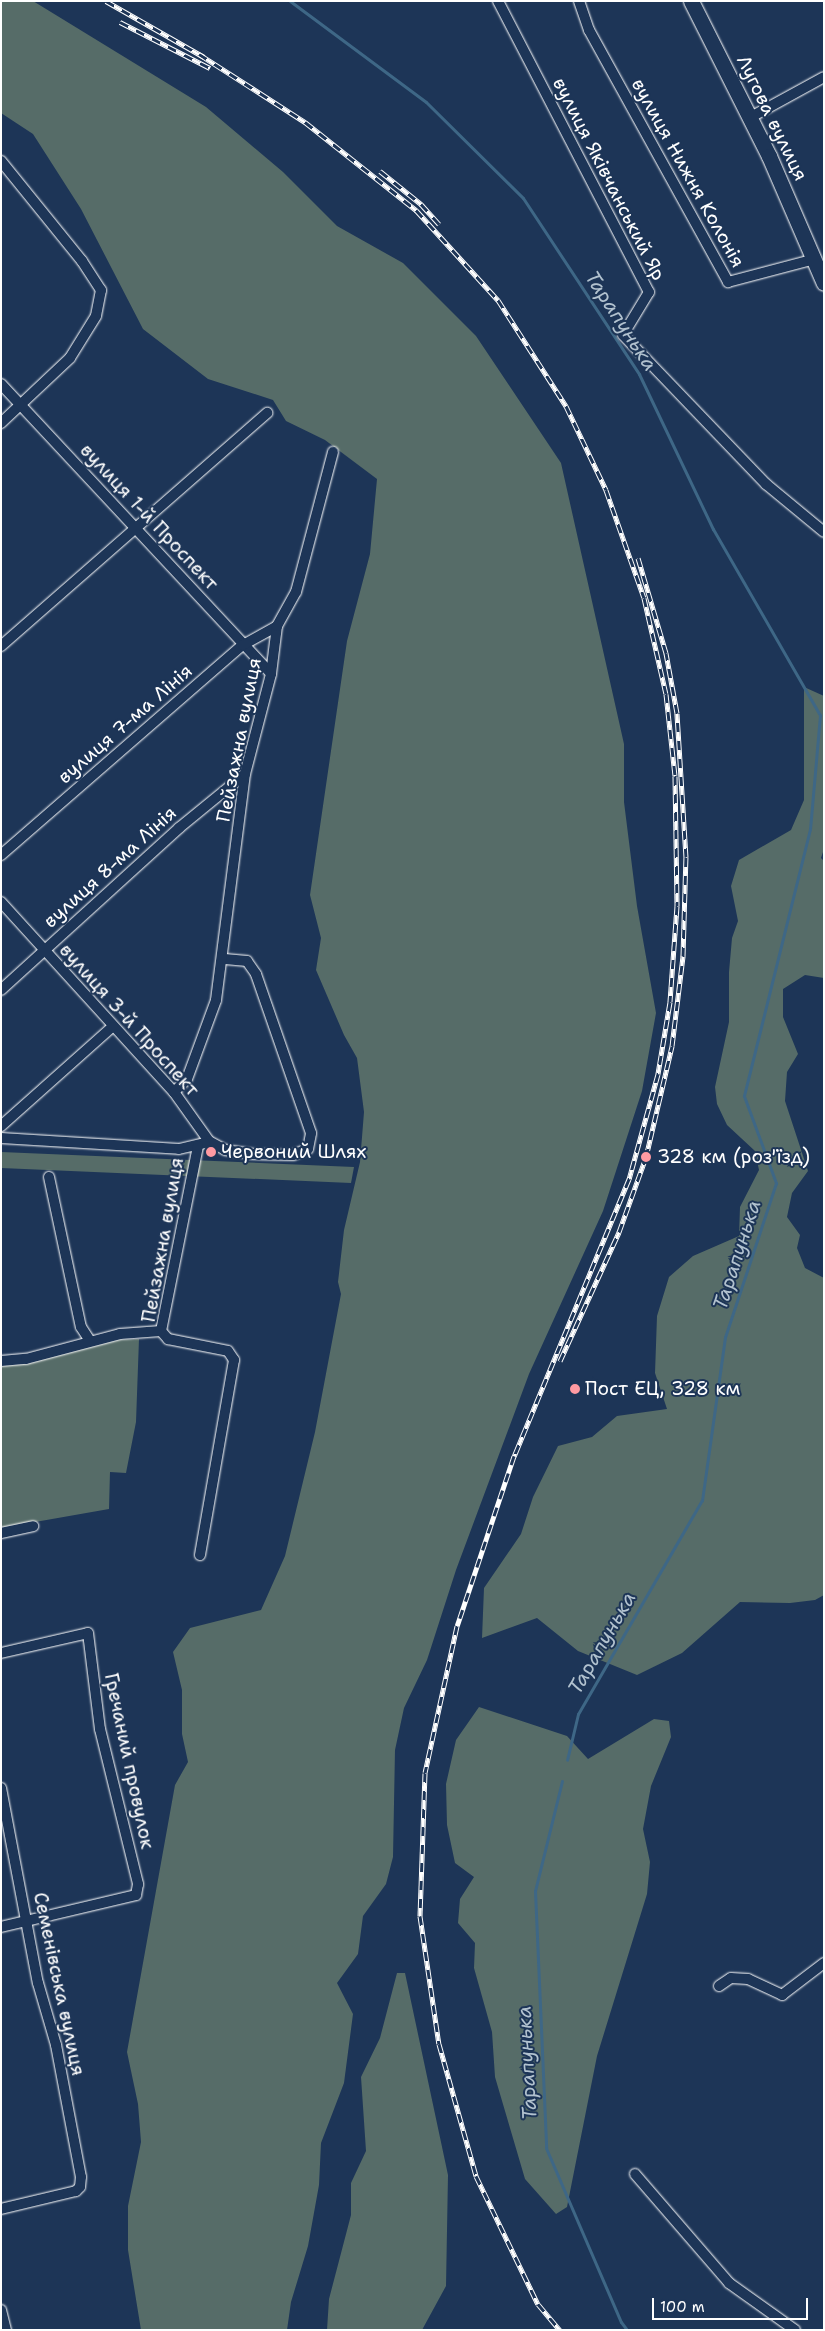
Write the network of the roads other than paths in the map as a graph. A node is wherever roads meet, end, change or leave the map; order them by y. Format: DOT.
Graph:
graph roads {
  1 [pos="498,1"];
  2 [pos="579,1"];
  3 [pos="691,1"];
  4 [pos="824,76"];
  5 [pos="751,117"];
  6 [pos="1,161"];
  7 [pos="815,259"];
  8 [pos="824,283"];
  9 [pos="1,384"];
  10 [pos="20,404"];
  11 [pos="268,413"];
  12 [pos="1,422"];
  13 [pos="333,452"];
  14 [pos="135,529"];
  15 [pos="824,532"];
  16 [pos="277,626"];
  17 [pos="243,645"];
  18 [pos="1,646"];
  19 [pos="270,674"];
  20 [pos="246,774"];
  21 [pos="1,855"];
  22 [pos="1,902"];
  23 [pos="44,951"];
  24 [pos="222,959"];
  25 [pos="1,990"];
  26 [pos="112,1027"];
  27 [pos="174,1092"];
  28 [pos="1,1126"];
  29 [pos="1,1138"];
  30 [pos="209,1141"];
  31 [pos="198,1146"];
  32 [pos="49,1178"];
  33 [pos="165,1335"];
  34 [pos="90,1341"];
  35 [pos="1,1361"];
  36 [pos="33,1526"];
  37 [pos="1,1533"];
  38 [pos="200,1555"];
  39 [pos="1,1653"];
  40 [pos="1,1788"];
  41 [pos="27,1922"];
  42 [pos="1,1927"];
  43 [pos="824,1963"];
  44 [pos="719,1986"];
  45 [pos="635,2174"];
  46 [pos="1,2209"];
  47 [pos="1,2310"];
  48 [pos="6,2330"];
  49 [pos="795,2330"];
  1 -- 15 [label="street, вулиця Яківчанський Яр"];
  2 -- 7 [label="street, вулиця Нижня Колонія"];
  3 -- 5 [label="street, Лугова вулиця"];
  4 -- 5 [label="street"];
  5 -- 7 [label="street, Лугова вулиця"];
  6 -- 10 [label="street"];
  7 -- 8 [label="street, Лугова вулиця"];
  9 -- 10 [label="street, вулиця 1-й Проспект"];
  10 -- 12 [label="street"];
  10 -- 14 [label="street, вулиця 1-й Проспект"];
  11 -- 14 [label="street"];
  13 -- 16 [label="street, Пейзажна вулиця"];
  14 -- 17 [label="street, вулиця 1-й Проспект"];
  14 -- 18 [label="street"];
  16 -- 17 [label="street, вулиця 7-ма Лінія"];
  16 -- 19 [label="street, Пейзажна вулиця"];
  17 -- 19 [label="street, вулиця 1-й Проспект"];
  17 -- 21 [label="street, вулиця 7-ма Лінія"];
  19 -- 20 [label="street, Пейзажна вулиця"];
  20 -- 23 [label="street, вулиця 8-ма Лінія"];
  20 -- 24 [label="street, Пейзажна вулиця"];
  22 -- 23 [label="street, вулиця 3-й Проспект"];
  23 -- 25 [label="street, вулиця 8-ма Лінія"];
  23 -- 26 [label="street, вулиця 3-й Проспект"];
  24 -- 27 [label="street, Пейзажна вулиця"];
  24 -- 30 [label="street"];
  26 -- 27 [label="street, вулиця 3-й Проспект"];
  26 -- 28 [label="street"];
  27 -- 30 [label="street, вулиця 3-й Проспект"];
  29 -- 31 [label="street"];
  30 -- 31 [label="street"];
  31 -- 33 [label="street, Пейзажна вулиця"];
  32 -- 34 [label="street"];
  33 -- 34 [label="street"];
  33 -- 38 [label="street"];
  34 -- 35 [label="street"];
  36 -- 37 [label="street"];
  39 -- 41 [label="street, Гречаний провулок"];
  40 -- 41 [label="street, Семенівська вулиця"];
  41 -- 42 [label="street"];
  41 -- 46 [label="street, Семенівська вулиця"];
  43 -- 44 [label="street"];
  45 -- 49 [label="street"];
  47 -- 48 [label="street"];
}
